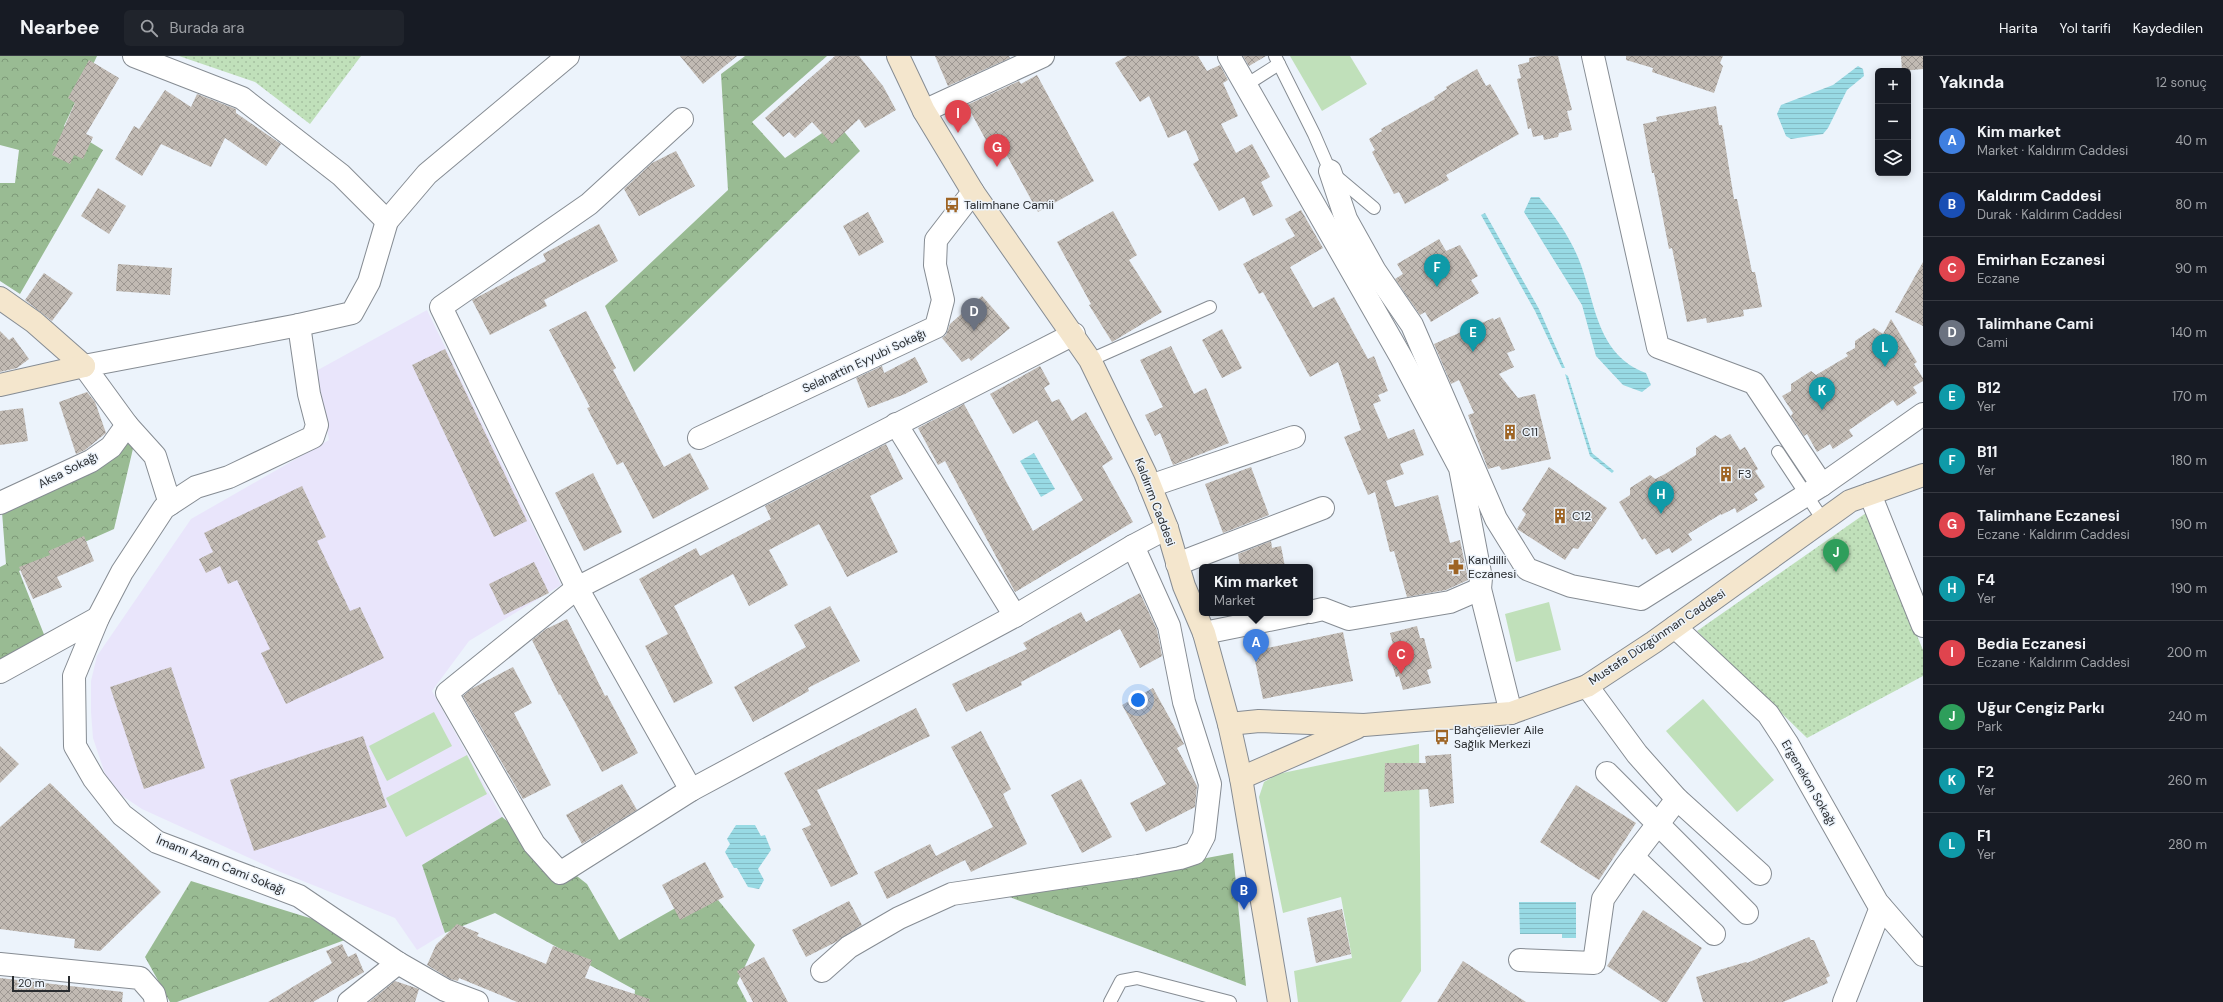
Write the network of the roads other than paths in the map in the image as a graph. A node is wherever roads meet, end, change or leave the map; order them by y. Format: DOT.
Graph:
graph roads {
  1 [pos="134,56"];
  2 [pos="568,56"];
  3 [pos="898,56"];
  4 [pos="1042,56"];
  5 [pos="1229,56"];
  6 [pos="1593,56"];
  7 [pos="1277,60"];
  8 [pos="1246,85"];
  9 [pos="924,111"];
  10 [pos="682,119"];
  11 [pos="1330,172"];
  12 [pos="973,192"];
  13 [pos="1374,208"];
  14 [pos="387,221"];
  15 [pos="0,298"];
  16 [pos="1210,307"];
  17 [pos="299,326"];
  18 [pos="1074,334"];
  19 [pos="1090,360"];
  20 [pos="84,366"];
  21 [pos="0,385"];
  22 [pos="1923,414"];
  23 [pos="896,424"];
  24 [pos="127,425"];
  25 [pos="1294,437"];
  26 [pos="700,438"];
  27 [pos="1778,452"];
  28 [pos="1923,475"];
  29 [pos="1150,486"];
  30 [pos="1814,490"];
  31 [pos="1870,494"];
  32 [pos="0,503"];
  33 [pos="170,504"];
  34 [pos="1323,508"];
  35 [pos="1823,520"];
  36 [pos="1167,528"];
  37 [pos="1132,546"];
  38 [pos="1177,564"];
  39 [pos="577,588"];
  40 [pos="1480,589"];
  41 [pos="1313,611"];
  42 [pos="1015,616"];
  43 [pos="1288,616"];
  44 [pos="98,618"];
  45 [pos="1923,626"];
  46 [pos="1675,627"];
  47 [pos="1204,633"];
  48 [pos="0,672"];
  49 [pos="1587,686"];
  50 [pos="1510,713"];
  51 [pos="1229,724"];
  52 [pos="1364,725"];
  53 [pos="1607,773"];
  54 [pos="1241,778"];
  55 [pos="691,790"];
  56 [pos="1677,799"];
  57 [pos="1658,824"];
  58 [pos="1632,857"];
  59 [pos="1760,874"];
  60 [pos="1881,907"];
  61 [pos="1747,913"];
  62 [pos="1714,934"];
  63 [pos="1923,955"];
  64 [pos="1520,960"];
  65 [pos="398,963"];
  66 [pos="0,964"];
  67 [pos="822,972"];
  68 [pos="442,996"];
  69 [pos="156,1002"];
  70 [pos="349,1002"];
  71 [pos="477,1002"];
  72 [pos="1110,1002"];
  73 [pos="1230,1002"];
  74 [pos="1279,1002"];
  75 [pos="1844,1002"];
  1 -- 14 [label="street"];
  2 -- 14 [label="street"];
  3 -- 9 [label="street, Kaldırım Caddesi"];
  4 -- 9 [label="street"];
  5 -- 8 [label="street"];
  6 -- 30 [label="street"];
  7 -- 8 [label="lane"];
  7 -- 11 [label="lane"];
  8 -- 40 [label="street"];
  9 -- 12 [label="street, Kaldırım Caddesi"];
  10 -- 39 [label="street"];
  11 -- 13 [label="lane"];
  11 -- 30 [label="street"];
  12 -- 18 [label="street, Kaldırım Caddesi"];
  12 -- 26 [label="street, Selahattin Eyyubi Sokağı"];
  14 -- 17 [label="street"];
  15 -- 20 [label="street"];
  16 -- 19 [label="lane"];
  17 -- 20 [label="street"];
  17 -- 33 [label="street, İmamı Azam Cami Sokağı"];
  18 -- 19 [label="street, Kaldırım Caddesi"];
  18 -- 23 [label="street"];
  19 -- 29 [label="street, Kaldırım Caddesi"];
  20 -- 21 [label="street"];
  20 -- 24 [label="street"];
  22 -- 30 [label="street"];
  23 -- 39 [label="street"];
  23 -- 42 [label="street"];
  24 -- 32 [label="street, Aksa Sokağı"];
  24 -- 33 [label="street"];
  25 -- 29 [label="street"];
  27 -- 30 [label="lane"];
  28 -- 31 [label="street, Mustafa Düzgünman Caddesi"];
  29 -- 36 [label="street, Kaldırım Caddesi"];
  30 -- 35 [label="lane"];
  31 -- 35 [label="street, Mustafa Düzgünman Caddesi"];
  31 -- 45 [label="street"];
  33 -- 44 [label="street, İmamı Azam Cami Sokağı"];
  34 -- 38 [label="street"];
  35 -- 46 [label="street, Mustafa Düzgünman Caddesi"];
  36 -- 37 [label="street"];
  36 -- 38 [label="street, Kaldırım Caddesi"];
  37 -- 42 [label="street"];
  37 -- 67 [label="street"];
  38 -- 47 [label="street, Kaldırım Caddesi"];
  39 -- 55 [label="street"];
  39 -- 55 [label="street"];
  40 -- 41 [label="street"];
  40 -- 50 [label="street"];
  42 -- 55 [label="street"];
  43 -- 47 [label="street"];
  44 -- 48 [label="street"];
  44 -- 65 [label="street, İmamı Azam Cami Sokağı"];
  46 -- 49 [label="street, Mustafa Düzgünman Caddesi"];
  46 -- 60 [label="street, Ergenekon Sokağı"];
  47 -- 51 [label="street, Kaldırım Caddesi"];
  49 -- 50 [label="street, Mustafa Düzgünman Caddesi"];
  49 -- 56 [label="street"];
  50 -- 52 [label="street, Mustafa Düzgünman Caddesi"];
  51 -- 52 [label="street, Mustafa Düzgünman Caddesi"];
  51 -- 54 [label="street, Kaldırım Caddesi"];
  52 -- 54 [label="street, Mustafa Düzgünman Caddesi"];
  53 -- 57 [label="street"];
  54 -- 74 [label="street, Kaldırım Caddesi"];
  56 -- 57 [label="street"];
  56 -- 59 [label="street"];
  57 -- 58 [label="street"];
  57 -- 61 [label="street"];
  58 -- 62 [label="street"];
  58 -- 64 [label="street"];
  60 -- 63 [label="street, Ergenekon Sokağı"];
  60 -- 75 [label="street"];
  65 -- 68 [label="street, İmamı Azam Cami Sokağı"];
  65 -- 70 [label="street"];
  66 -- 69 [label="street"];
  68 -- 71 [label="street, İmamı Azam Cami Sokağı"];
  72 -- 73 [label="lane"];
}
